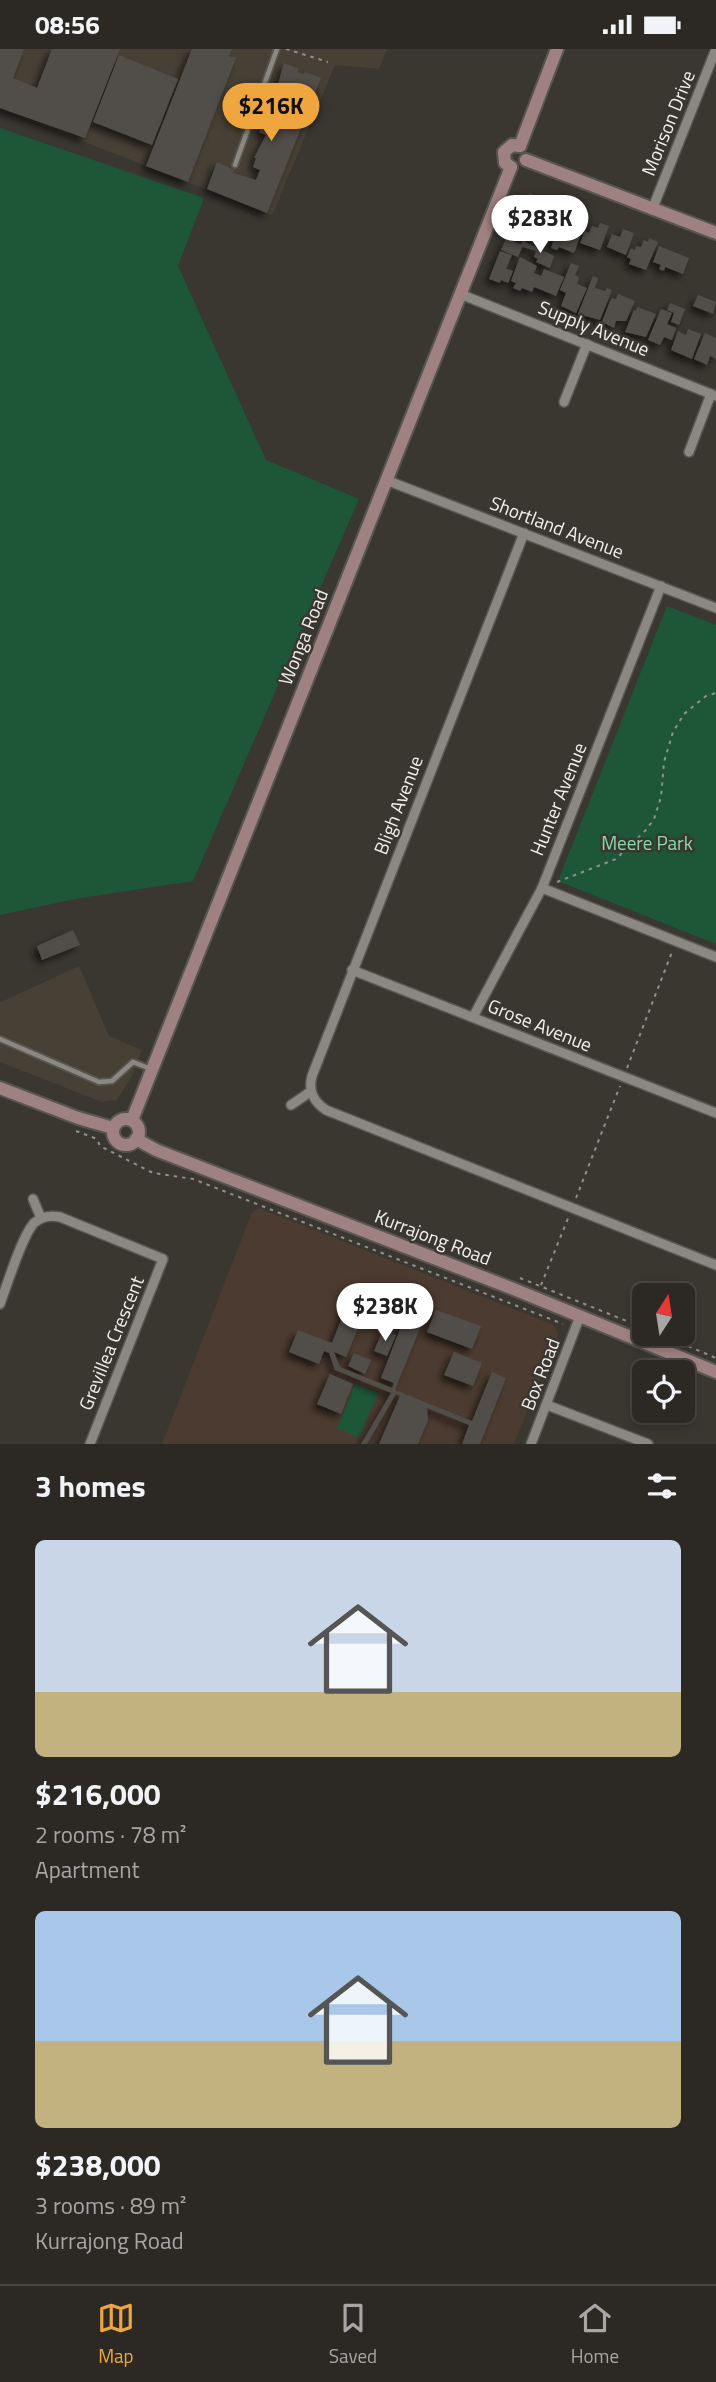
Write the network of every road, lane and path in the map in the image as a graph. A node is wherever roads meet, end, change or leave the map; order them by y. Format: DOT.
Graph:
graph roads {
  1 [pos="277,49"];
  2 [pos="286,49"];
  3 [pos="557,49"];
  4 [pos="716,49"];
  5 [pos="328,62"];
  6 [pos="713,67"];
  7 [pos="520,146"];
  8 [pos="526,160"];
  9 [pos="235,166"];
  10 [pos="511,167"];
  11 [pos="652,211"];
  12 [pos="716,233"];
  13 [pos="460,293"];
  14 [pos="587,344"];
  15 [pos="713,395"];
  16 [pos="564,402"];
  17 [pos="689,452"];
  18 [pos="386,480"];
  19 [pos="524,533"];
  20 [pos="661,586"];
  21 [pos="716,608"];
  22 [pos="716,694"];
  23 [pos="542,888"];
  24 [pos="673,950"];
  25 [pos="716,957"];
  26 [pos="352,970"];
  27 [pos="473,1017"];
  28 [pos="0,1039"];
  29 [pos="629,1063"];
  30 [pos="152,1069"];
  31 [pos="621,1084"];
  32 [pos="0,1089"];
  33 [pos="310,1092"];
  34 [pos="291,1105"];
  35 [pos="716,1113"];
  36 [pos="132,1120"];
  37 [pos="113,1128"];
  38 [pos="73,1129"];
  39 [pos="136,1139"];
  40 [pos="576,1196"];
  41 [pos="33,1199"];
  42 [pos="568,1217"];
  43 [pos="41,1218"];
  44 [pos="716,1265"];
  45 [pos="520,1277"];
  46 [pos="541,1285"];
  47 [pos="0,1304"];
  48 [pos="580,1316"];
  49 [pos="632,1323"];
  50 [pos="563,1324"];
  51 [pos="688,1346"];
  52 [pos="716,1358"];
  53 [pos="716,1372"];
  54 [pos="547,1405"];
  55 [pos="90,1444"];
  56 [pos="531,1444"];
  57 [pos="648,1444"];
  1 -- 9 [label="lane"];
  2 -- 5 [label="path"];
  3 -- 7 [label="street"];
  4 -- 6 [label="street, Morison Drive"];
  6 -- 11 [label="street, Morison Drive"];
  7 -- 8 [label="street"];
  7 -- 10 [label="street"];
  8 -- 10 [label="street"];
  8 -- 11 [label="street"];
  10 -- 13 [label="street, Wonga Road"];
  11 -- 12 [label="street"];
  13 -- 14 [label="street, Supply Avenue"];
  13 -- 18 [label="street, Wonga Road"];
  14 -- 15 [label="street, Supply Avenue"];
  14 -- 16 [label="street"];
  15 -- 17 [label="street"];
  18 -- 19 [label="street, Shortland Avenue"];
  18 -- 30 [label="street, Wonga Road"];
  19 -- 20 [label="street, Shortland Avenue"];
  19 -- 26 [label="street, Bligh Avenue"];
  20 -- 21 [label="street, Shortland Avenue"];
  20 -- 23 [label="street, Hunter Avenue"];
  22 -- 23 [label="path"];
  23 -- 25 [label="street"];
  23 -- 27 [label="street, Hunter Avenue"];
  24 -- 29 [label="path"];
  26 -- 27 [label="street, Grose Avenue"];
  26 -- 33 [label="street, Bligh Avenue"];
  27 -- 35 [label="street, Grose Avenue"];
  28 -- 30 [label="lane"];
  30 -- 36 [label="street, Wonga Road"];
  31 -- 40 [label="path"];
  32 -- 37 [label="street"];
  33 -- 34 [label="street"];
  33 -- 44 [label="street"];
  36 -- 37 [label="street"];
  36 -- 39 [label="street"];
  37 -- 39 [label="street"];
  38 -- 50 [label="path"];
  39 -- 48 [label="street, Kurrajong Road"];
  41 -- 43 [label="street"];
  42 -- 46 [label="path"];
  43 -- 47 [label="street"];
  43 -- 55 [label="street, Grevillea Crescent"];
  45 -- 46 [label="path"];
  46 -- 49 [label="path"];
  48 -- 53 [label="street, Kurrajong Road"];
  48 -- 54 [label="street, Box Road"];
  51 -- 52 [label="path"];
  54 -- 56 [label="street, Box Road"];
  54 -- 57 [label="street"];
}
